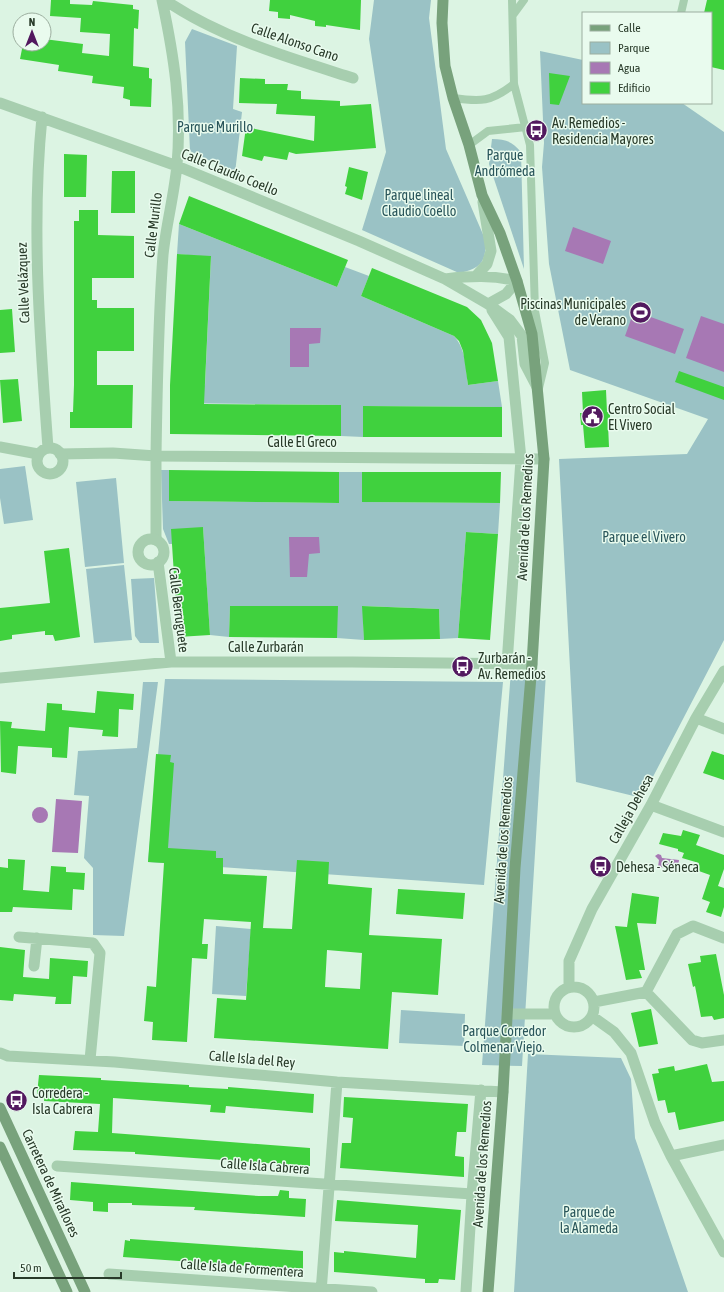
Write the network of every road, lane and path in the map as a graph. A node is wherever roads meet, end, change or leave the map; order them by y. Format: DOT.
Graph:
graph roads {
  1 [pos="163,0"];
  2 [pos="443,0"];
  3 [pos="512,0"];
  4 [pos="524,0"];
  5 [pos="684,0"];
  6 [pos="681,12"];
  7 [pos="513,16"];
  8 [pos="353,78"];
  9 [pos="514,84"];
  10 [pos="453,98"];
  11 [pos="0,103"];
  12 [pos="42,117"];
  13 [pos="526,127"];
  14 [pos="469,145"];
  15 [pos="176,166"];
  16 [pos="482,195"];
  17 [pos="476,276"];
  18 [pos="445,279"];
  19 [pos="517,281"];
  20 [pos="488,304"];
  21 [pos="539,391"];
  22 [pos="0,447"];
  23 [pos="43,451"];
  24 [pos="60,454"];
  25 [pos="156,456"];
  26 [pos="521,459"];
  27 [pos="544,459"];
  28 [pos="156,540"];
  29 [pos="158,562"];
  30 [pos="171,662"];
  31 [pos="507,664"];
  32 [pos="532,664"];
  33 [pos="724,671"];
  34 [pos="0,678"];
  35 [pos="696,718"];
  36 [pos="724,729"];
  37 [pos="651,805"];
  38 [pos="724,832"];
  39 [pos="19,937"];
  40 [pos="37,938"];
  41 [pos="724,938"];
  42 [pos="34,966"];
  43 [pos="569,987"];
  44 [pos="646,992"];
  45 [pos="594,1002"];
  46 [pos="507,1014"];
  47 [pos="555,1014"];
  48 [pos="593,1016"];
  49 [pos="724,1040"];
  50 [pos="0,1053"];
  51 [pos="90,1060"];
  52 [pos="337,1082"];
  53 [pos="481,1090"];
  54 [pos="503,1092"];
  55 [pos="0,1108"];
  56 [pos="724,1145"];
  57 [pos="0,1146"];
  58 [pos="671,1156"];
  59 [pos="57,1166"];
  60 [pos="329,1185"];
  61 [pos="472,1194"];
  62 [pos="723,1248"];
  63 [pos="109,1274"];
  64 [pos="321,1291"];
  65 [pos="67,1292"];
  66 [pos="85,1292"];
  67 [pos="372,1292"];
  68 [pos="466,1292"];
  69 [pos="488,1292"];
  1 -- 8 [label="street, Calle Alonso Cano"];
  1 -- 15 [label="street, Calle Murillo"];
  2 -- 10 [label="main road, Avenida de los Remedios"];
  3 -- 7 [label="lane"];
  4 -- 7 [label="lane"];
  5 -- 6 [label="lane"];
  7 -- 9 [label="lane"];
  9 -- 10 [label="lane"];
  9 -- 13 [label="lane"];
  10 -- 14 [label="main road, Avenida de los Remedios"];
  11 -- 12 [label="street, Calle Claudio Coello"];
  12 -- 15 [label="street, Calle Claudio Coello"];
  12 -- 23 [label="street, Calle Velázquez"];
  13 -- 14 [label="lane"];
  13 -- 21 [label="lane"];
  14 -- 16 [label="main road, Avenida de los Remedios"];
  15 -- 18 [label="street, Calle Claudio Coello"];
  15 -- 25 [label="street, Calle Murillo"];
  16 -- 17 [label="street, Avenida de los Remedios"];
  16 -- 19 [label="main road, Avenida de los Remedios"];
  17 -- 18 [label="street"];
  17 -- 19 [label="street"];
  18 -- 20 [label="street, Avenida de los Remedios"];
  19 -- 20 [label="street"];
  19 -- 21 [label="main road, Avenida de los Remedios"];
  20 -- 21 [label="street, Avenida de los Remedios"];
  20 -- 26 [label="street, Avenida de los Remedios"];
  21 -- 27 [label="main road, Avenida de los Remedios"];
  22 -- 23 [label="street"];
  23 -- 24 [label="street"];
  23 -- 24 [label="street, Calle Velázquez"];
  24 -- 25 [label="street, Calle El Greco"];
  25 -- 26 [label="street, Calle El Greco"];
  25 -- 28 [label="street"];
  26 -- 27 [label="street, Calle El Greco"];
  26 -- 31 [label="street, Avenida de los Remedios"];
  27 -- 32 [label="main road, Avenida de los Remedios"];
  28 -- 29 [label="street"];
  28 -- 29 [label="street"];
  29 -- 30 [label="street, Calle Berruguete"];
  30 -- 31 [label="street, Calle Zurbarán"];
  30 -- 34 [label="street, Calle Zurbarán"];
  31 -- 32 [label="street, Calle Zurbarán"];
  32 -- 46 [label="main road, Avenida de los Remedios"];
  33 -- 35 [label="street, Calleja Dehesa"];
  35 -- 36 [label="street"];
  35 -- 37 [label="street, Calleja Dehesa"];
  37 -- 38 [label="street"];
  37 -- 43 [label="street, Calleja Dehesa"];
  39 -- 40 [label="street"];
  40 -- 42 [label="street"];
  40 -- 51 [label="street"];
  41 -- 44 [label="street"];
  43 -- 45 [label="street"];
  43 -- 47 [label="street"];
  44 -- 45 [label="street"];
  44 -- 49 [label="street"];
  45 -- 48 [label="street"];
  46 -- 47 [label="street"];
  46 -- 54 [label="main road, Avenida de los Remedios"];
  47 -- 48 [label="street"];
  48 -- 58 [label="street"];
  50 -- 51 [label="street, Calle Isla del Rey"];
  51 -- 52 [label="street, Calle Isla del Rey"];
  52 -- 53 [label="street, Calle Isla del Rey"];
  52 -- 60 [label="street"];
  53 -- 54 [label="street, Calle Isla del Rey"];
  53 -- 61 [label="street, Avenida de los Remedios"];
  54 -- 69 [label="main road, Avenida de los Remedios"];
  55 -- 66 [label="main road, Carretera de Miraflores"];
  56 -- 58 [label="street"];
  57 -- 65 [label="main road"];
  58 -- 62 [label="street"];
  59 -- 60 [label="street, Calle Isla Cabrera"];
  60 -- 61 [label="street, Calle Isla Cabrera"];
  60 -- 64 [label="street"];
  61 -- 68 [label="street, Avenida de los Remedios"];
  63 -- 64 [label="street, Calle Isla de Formentera"];
  64 -- 67 [label="street, Calle Isla de Formentera"];
}
